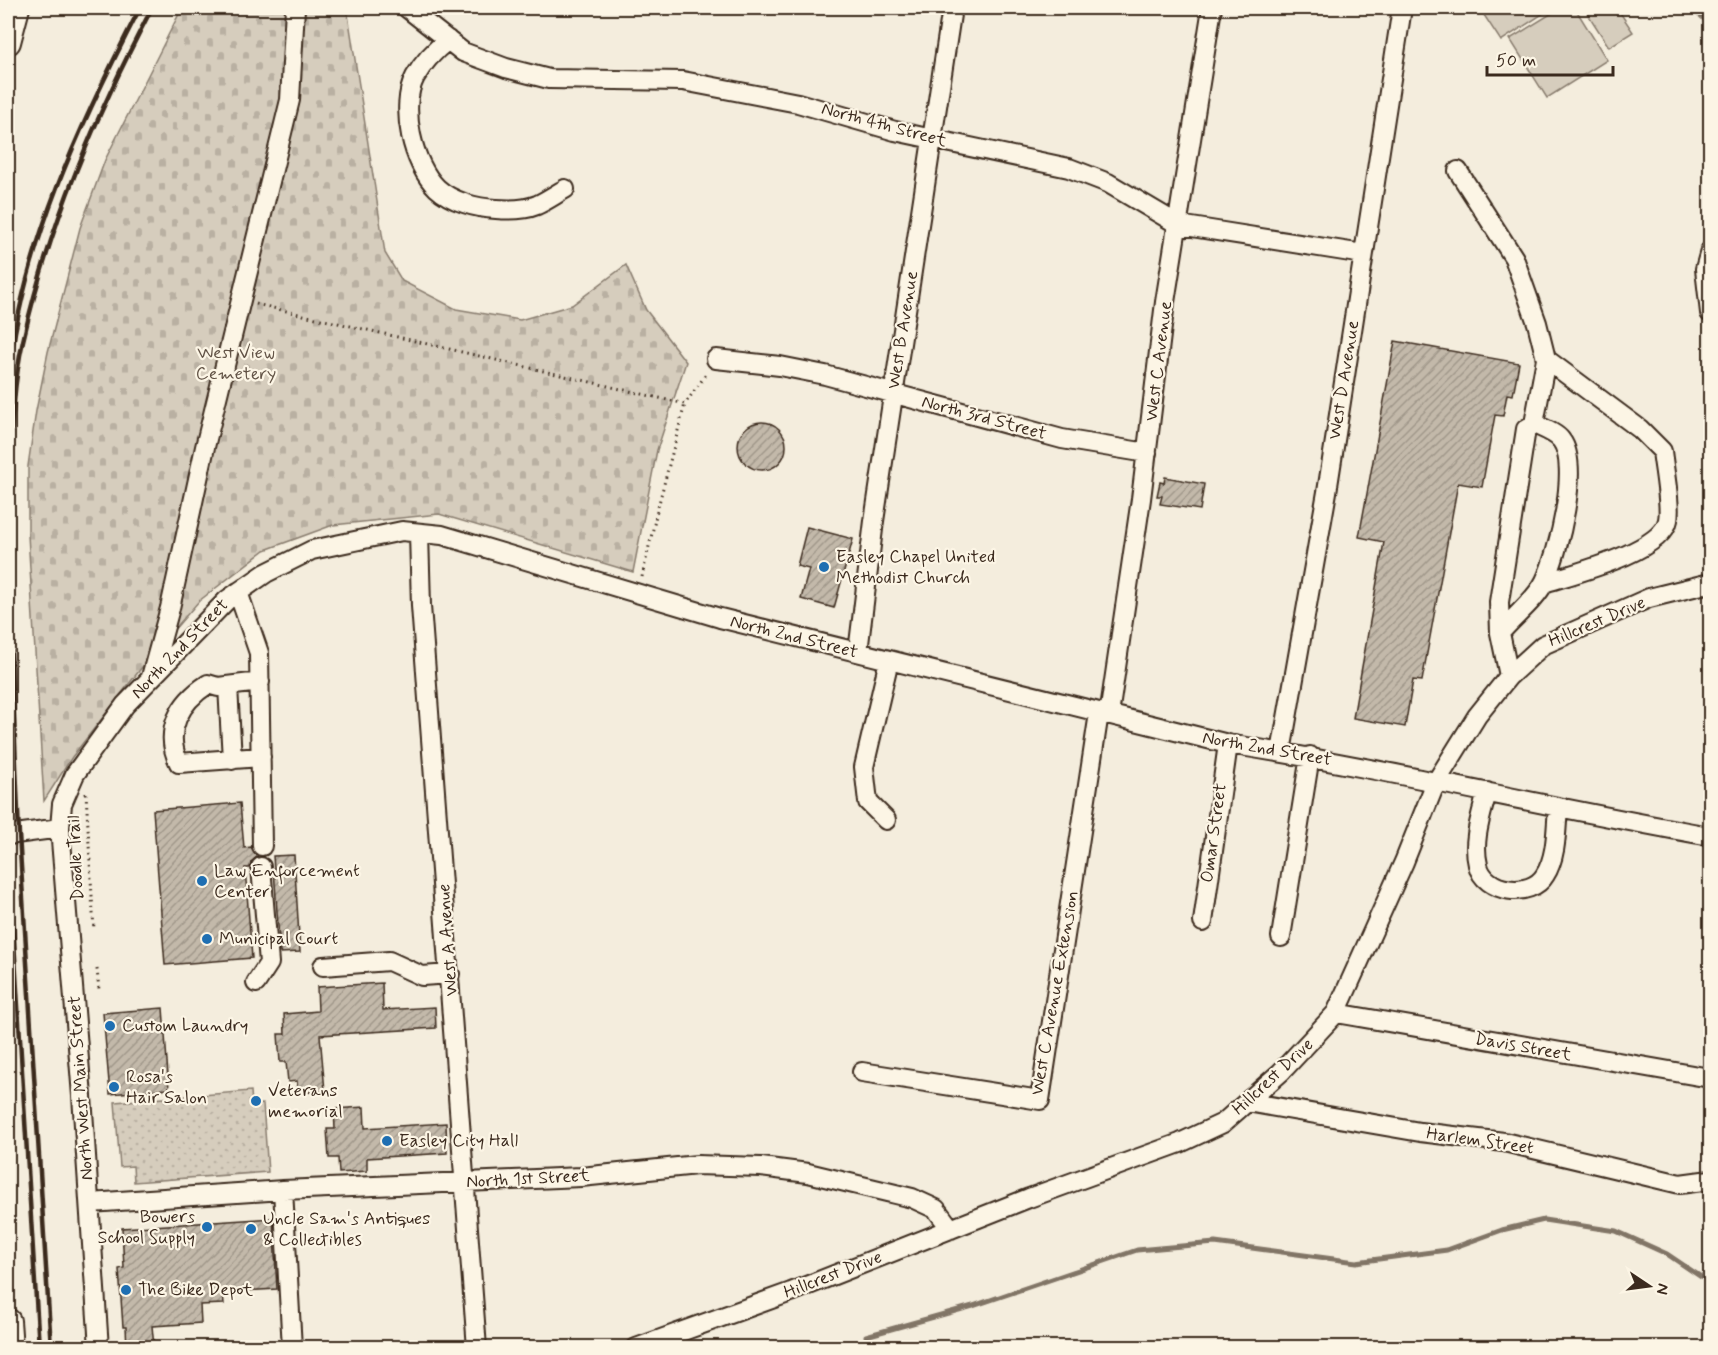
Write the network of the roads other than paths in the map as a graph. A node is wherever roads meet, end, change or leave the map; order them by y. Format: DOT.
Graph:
graph roads {
  1 [pos="16,8"];
  2 [pos="295,8"];
  3 [pos="407,8"];
  4 [pos="952,8"];
  5 [pos="1212,8"];
  6 [pos="1402,8"];
  7 [pos="448,40"];
  8 [pos="8,42"];
  9 [pos="932,139"];
  10 [pos="1458,171"];
  11 [pos="565,189"];
  12 [pos="1179,225"];
  13 [pos="1710,251"];
  14 [pos="1363,254"];
  15 [pos="1710,313"];
  16 [pos="716,359"];
  17 [pos="1546,359"];
  18 [pos="893,395"];
  19 [pos="1534,424"];
  20 [pos="1147,453"];
  21 [pos="419,533"];
  22 [pos="1544,583"];
  23 [pos="1710,583"];
  24 [pos="238,592"];
  25 [pos="1500,633"];
  26 [pos="858,652"];
  27 [pos="889,660"];
  28 [pos="1509,676"];
  29 [pos="149,681"];
  30 [pos="260,682"];
  31 [pos="228,686"];
  32 [pos="1104,714"];
  33 [pos="1228,744"];
  34 [pos="1281,752"];
  35 [pos="1310,756"];
  36 [pos="261,758"];
  37 [pos="232,760"];
  38 [pos="1436,782"];
  39 [pos="1487,792"];
  40 [pos="1558,807"];
  41 [pos="886,820"];
  42 [pos="60,828"];
  43 [pos="8,835"];
  44 [pos="1710,836"];
  45 [pos="262,846"];
  46 [pos="261,867"];
  47 [pos="1203,922"];
  48 [pos="1281,937"];
  49 [pos="323,966"];
  50 [pos="450,974"];
  51 [pos="256,983"];
  52 [pos="1336,1013"];
  53 [pos="862,1072"];
  54 [pos="1710,1078"];
  55 [pos="1247,1102"];
  56 [pos="1710,1180"];
  57 [pos="466,1183"];
  58 [pos="283,1190"];
  59 [pos="90,1203"];
  60 [pos="951,1229"];
  61 [pos="8,1321"];
  62 [pos="10,1347"];
  63 [pos="99,1347"];
  64 [pos="292,1347"];
  65 [pos="477,1347"];
  66 [pos="636,1347"];
  1 -- 8 [label="main road"];
  2 -- 29 [label="street"];
  3 -- 7 [label="street, North 4th Street"];
  4 -- 9 [label="street, West B Avenue"];
  5 -- 12 [label="street, West C Avenue"];
  6 -- 14 [label="street, West D Avenue"];
  7 -- 9 [label="street, North 4th Street"];
  7 -- 11 [label="street"];
  9 -- 12 [label="street, North 4th Street"];
  9 -- 18 [label="street, West B Avenue"];
  10 -- 17 [label="street"];
  12 -- 14 [label="street, North 4th Street"];
  12 -- 20 [label="street, West C Avenue"];
  13 -- 15 [label="street"];
  14 -- 34 [label="street, West D Avenue"];
  16 -- 18 [label="street, North 3rd Street"];
  17 -- 19 [label="street"];
  17 -- 22 [label="street"];
  18 -- 20 [label="street, North 3rd Street"];
  18 -- 26 [label="street, West B Avenue"];
  19 -- 22 [label="street"];
  19 -- 25 [label="street"];
  20 -- 32 [label="street, West C Avenue"];
  21 -- 24 [label="street, North 2nd Street"];
  21 -- 26 [label="street, North 2nd Street"];
  21 -- 50 [label="street, West A Avenue"];
  22 -- 25 [label="street"];
  23 -- 28 [label="street, Hillcrest Drive"];
  24 -- 29 [label="street, North 2nd Street"];
  24 -- 30 [label="street"];
  25 -- 28 [label="street"];
  26 -- 27 [label="street, North 2nd Street"];
  27 -- 32 [label="street, North 2nd Street"];
  27 -- 41 [label="street"];
  28 -- 38 [label="street, Hillcrest Drive"];
  29 -- 42 [label="street, North 2nd Street"];
  30 -- 31 [label="street"];
  30 -- 36 [label="street"];
  31 -- 37 [label="street"];
  31 -- 37 [label="street"];
  32 -- 33 [label="street, North 2nd Street"];
  32 -- 53 [label="street, West C Avenue Extension"];
  33 -- 34 [label="street, North 2nd Street"];
  33 -- 47 [label="street, Omar Street"];
  34 -- 35 [label="street, North 2nd Street"];
  35 -- 38 [label="street, North 2nd Street"];
  35 -- 48 [label="street"];
  36 -- 37 [label="street"];
  36 -- 45 [label="street"];
  38 -- 39 [label="street, North 2nd Street"];
  38 -- 52 [label="street, Hillcrest Drive"];
  39 -- 40 [label="street, North 2nd Street"];
  39 -- 40 [label="street"];
  40 -- 44 [label="street, North 2nd Street"];
  42 -- 43 [label="street"];
  42 -- 59 [label="street, North West Main Street"];
  46 -- 51 [label="street"];
  49 -- 50 [label="street"];
  50 -- 57 [label="street, West A Avenue"];
  52 -- 54 [label="street, Davis Street"];
  52 -- 55 [label="street, Hillcrest Drive"];
  55 -- 56 [label="street, Harlem Street"];
  55 -- 60 [label="street, Hillcrest Drive"];
  57 -- 58 [label="street, North 1st Street"];
  57 -- 60 [label="street, North 1st Street"];
  57 -- 65 [label="street, West A Avenue"];
  58 -- 59 [label="street, North 1st Street"];
  58 -- 64 [label="street"];
  59 -- 63 [label="street, North West Main Street"];
  60 -- 66 [label="street, Hillcrest Drive"];
  61 -- 62 [label="main road"];
}
